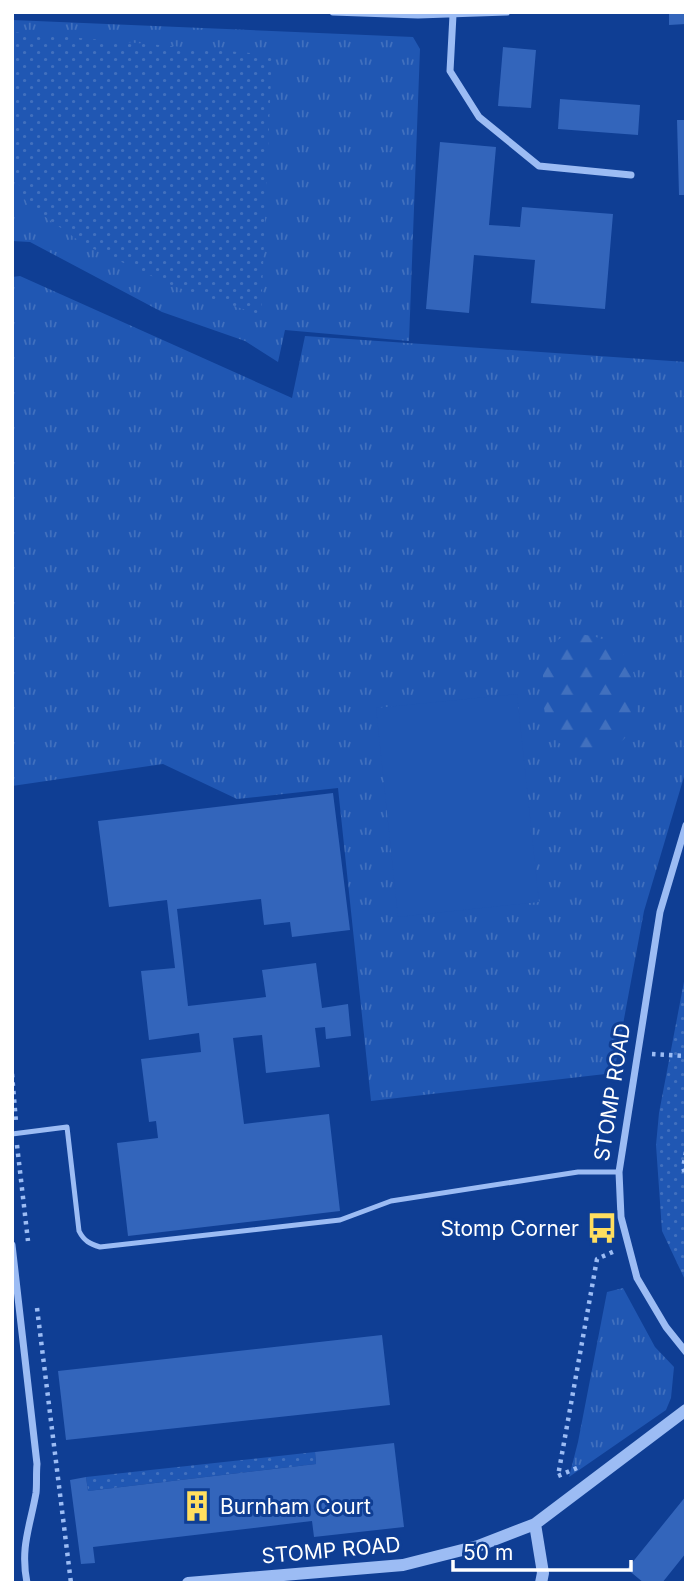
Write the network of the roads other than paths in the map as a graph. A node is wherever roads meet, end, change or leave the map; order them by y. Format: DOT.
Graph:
graph roads {
  1 [pos="333,12"];
  2 [pos="507,12"];
  3 [pos="418,14"];
  4 [pos="453,15"];
  5 [pos="631,175"];
  6 [pos="686,825"];
  7 [pos="14,1133"];
  8 [pos="619,1172"];
  9 [pos="12,1245"];
  10 [pos="686,1352"];
  11 [pos="686,1410"];
  12 [pos="534,1524"];
  13 [pos="27,1583"];
  14 [pos="188,1583"];
  15 [pos="541,1583"];
  1 -- 3 [label="street"];
  2 -- 4 [label="street"];
  3 -- 4 [label="street"];
  4 -- 5 [label="street"];
  6 -- 8 [label="street, STOMP ROAD"];
  7 -- 8 [label="lane"];
  8 -- 10 [label="street, STOMP ROAD"];
  9 -- 13 [label="street"];
  11 -- 12 [label="street, STOMP ROAD"];
  12 -- 14 [label="street, STOMP ROAD"];
  12 -- 15 [label="street"];
}
